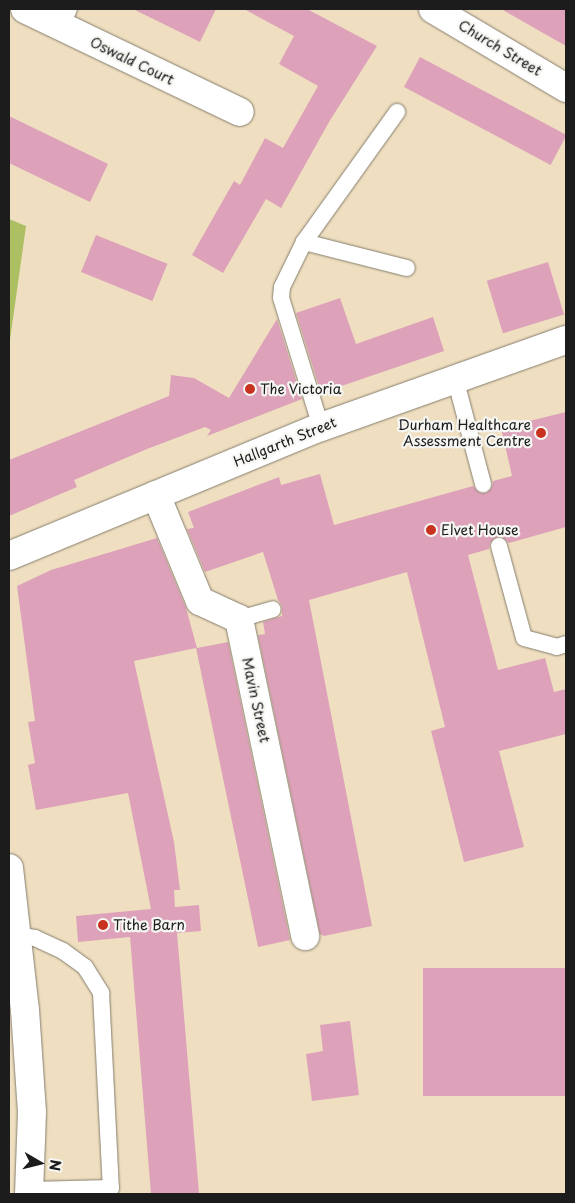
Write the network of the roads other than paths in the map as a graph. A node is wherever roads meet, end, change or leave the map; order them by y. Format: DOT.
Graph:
graph roads {
  1 [pos="24,9"];
  2 [pos="433,9"];
  3 [pos="65,17"];
  4 [pos="566,88"];
  5 [pos="240,112"];
  6 [pos="397,112"];
  7 [pos="304,242"];
  8 [pos="407,268"];
  9 [pos="566,340"];
  10 [pos="455,378"];
  11 [pos="321,427"];
  12 [pos="483,484"];
  13 [pos="156,495"];
  14 [pos="499,546"];
  15 [pos="9,556"];
  16 [pos="273,609"];
  17 [pos="239,619"];
  18 [pos="566,644"];
  19 [pos="9,868"];
  20 [pos="17,935"];
  21 [pos="305,936"];
  22 [pos="29,1192"];
  1 -- 3 [label="street, Oswald Court"];
  2 -- 4 [label="street, Church Street"];
  3 -- 5 [label="street, Oswald Court"];
  6 -- 7 [label="lane"];
  7 -- 8 [label="lane"];
  7 -- 11 [label="lane"];
  9 -- 10 [label="street, Hallgarth Street"];
  10 -- 11 [label="street, Hallgarth Street"];
  10 -- 12 [label="lane"];
  11 -- 13 [label="street, Hallgarth Street"];
  13 -- 15 [label="street, Hallgarth Street"];
  13 -- 17 [label="street"];
  14 -- 18 [label="lane"];
  16 -- 17 [label="lane"];
  17 -- 21 [label="street, Mavin Street"];
  19 -- 20 [label="street"];
  20 -- 22 [label="street"];
  20 -- 22 [label="lane"];
}
